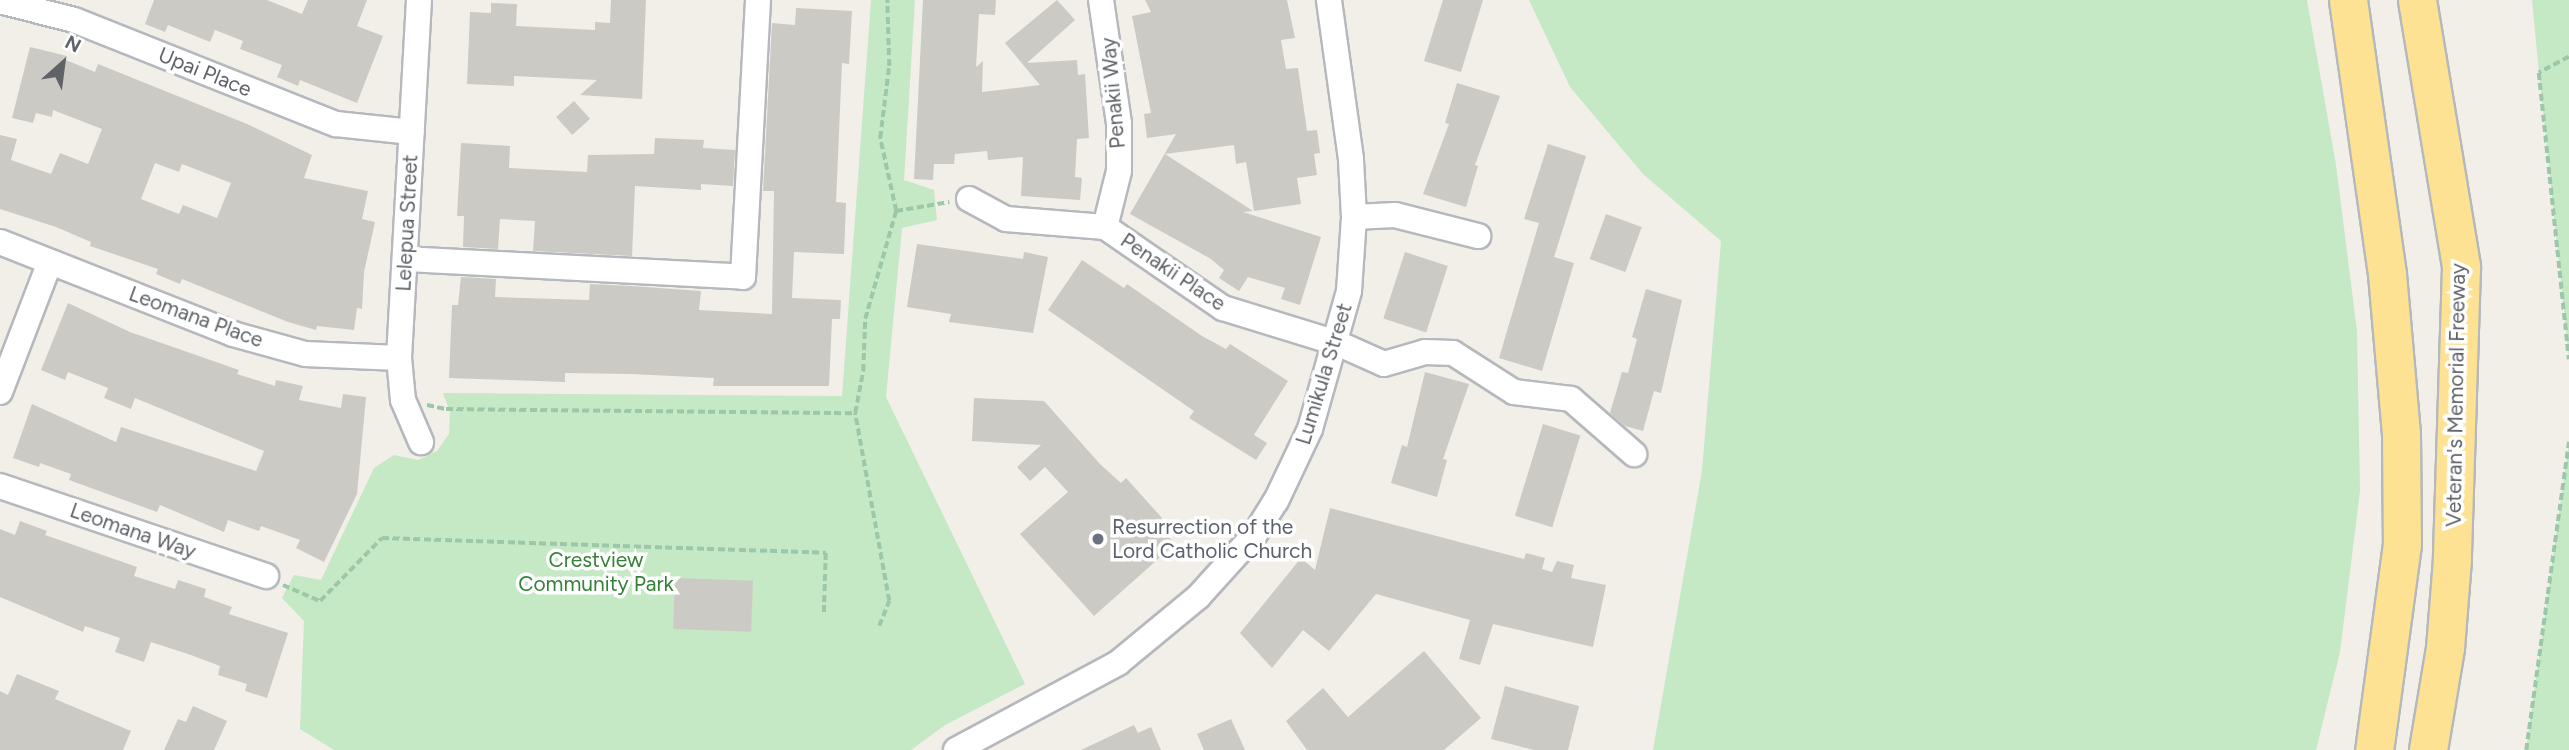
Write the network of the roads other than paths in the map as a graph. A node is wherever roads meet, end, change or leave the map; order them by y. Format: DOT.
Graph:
graph roads {
  1 [pos="419,0"];
  2 [pos="758,0"];
  3 [pos="1101,0"];
  4 [pos="1329,0"];
  5 [pos="2348,0"];
  6 [pos="2417,0"];
  7 [pos="0,1"];
  8 [pos="412,132"];
  9 [pos="969,199"];
  10 [pos="1354,217"];
  11 [pos="1105,227"];
  12 [pos="1478,236"];
  13 [pos="0,242"];
  14 [pos="405,258"];
  15 [pos="50,262"];
  16 [pos="1337,343"];
  17 [pos="399,358"];
  18 [pos="0,392"];
  19 [pos="421,442"];
  20 [pos="1634,454"];
  21 [pos="0,486"];
  22 [pos="266,576"];
  23 [pos="956,750"];
  24 [pos="2374,750"];
  25 [pos="2428,750"];
  1 -- 8 [label="street, Lelepua Street"];
  2 -- 14 [label="street"];
  3 -- 11 [label="street, Penakii Way"];
  4 -- 10 [label="street, Lumikula Street"];
  5 -- 24 [label="highway"];
  6 -- 25 [label="highway, Veteran's Memorial Freeway"];
  7 -- 8 [label="street, Upai Place"];
  8 -- 14 [label="street, Lelepua Street"];
  9 -- 11 [label="street, Penakii Place"];
  10 -- 12 [label="street"];
  10 -- 16 [label="street, Lumikula Street"];
  11 -- 16 [label="street, Penakii Place"];
  13 -- 15 [label="street, Leomana Place"];
  14 -- 17 [label="street, Lelepua Street"];
  15 -- 17 [label="street, Leomana Place"];
  15 -- 18 [label="street"];
  16 -- 20 [label="street, Penakii Place"];
  16 -- 23 [label="street, Lumikula Street"];
  17 -- 19 [label="street, Lelepua Street"];
  21 -- 22 [label="street, Leomana Way"];
}
